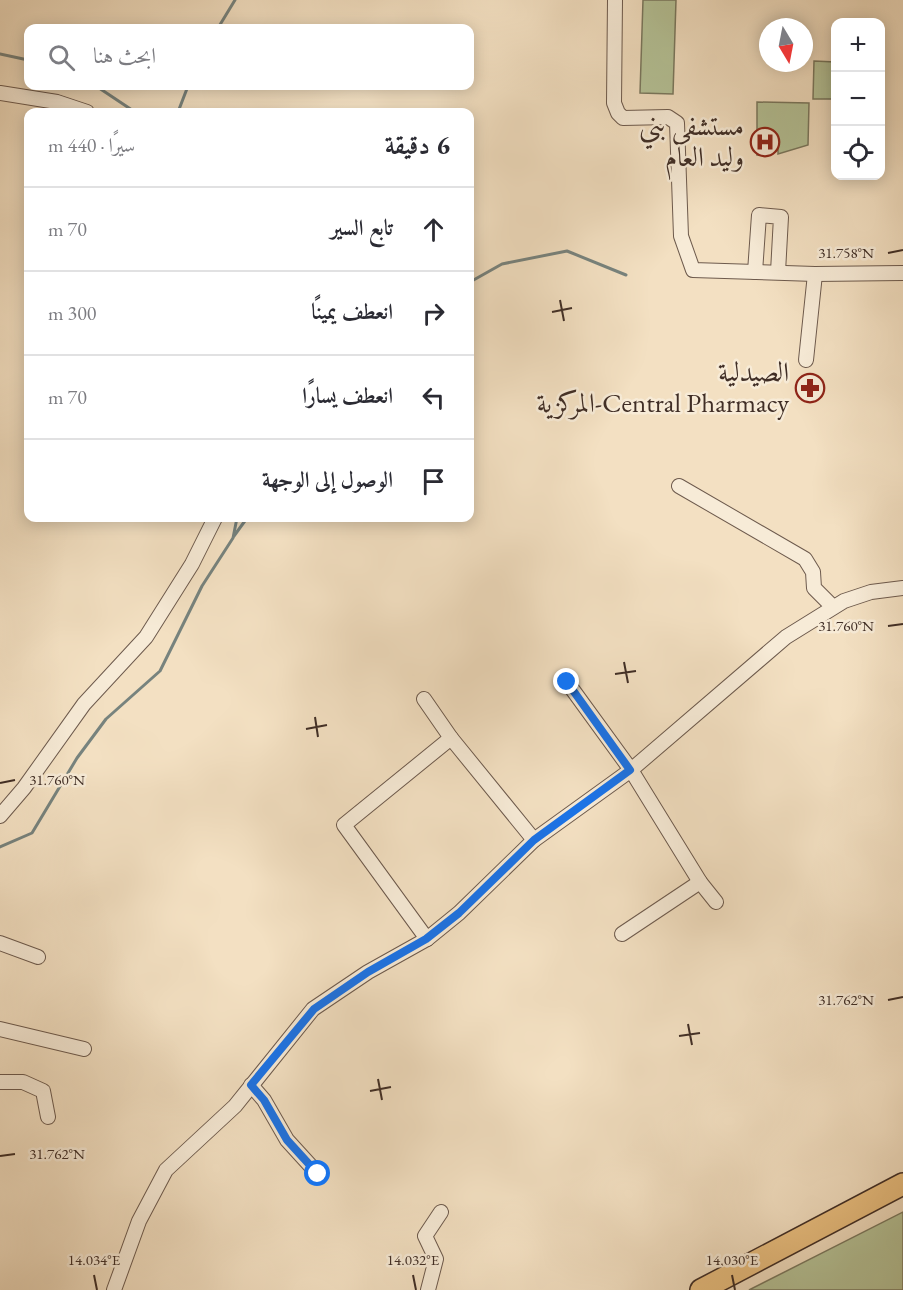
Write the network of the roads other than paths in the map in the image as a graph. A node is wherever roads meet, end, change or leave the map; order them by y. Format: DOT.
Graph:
graph roads {
  1 [pos="615,0"];
  2 [pos="0,93"];
  3 [pos="75,108"];
  4 [pos="755,272"];
  5 [pos="778,272"];
  6 [pos="903,273"];
  7 [pos="815,274"];
  8 [pos="806,360"];
  9 [pos="679,486"];
  10 [pos="213,522"];
  11 [pos="903,588"];
  12 [pos="833,607"];
  13 [pos="567,682"];
  14 [pos="424,699"];
  15 [pos="451,738"];
  16 [pos="630,770"];
  17 [pos="0,816"];
  18 [pos="534,840"];
  19 [pos="699,882"];
  20 [pos="716,902"];
  21 [pos="622,934"];
  22 [pos="426,939"];
  23 [pos="0,943"];
  24 [pos="38,957"];
  25 [pos="0,1029"];
  26 [pos="84,1049"];
  27 [pos="0,1082"];
  28 [pos="251,1085"];
  29 [pos="48,1117"];
  30 [pos="318,1174"];
  31 [pos="903,1184"];
  32 [pos="441,1212"];
  33 [pos="114,1290"];
  34 [pos="428,1290"];
  35 [pos="701,1290"];
  1 -- 4 [label="street"];
  2 -- 3 [label="street"];
  4 -- 5 [label="street"];
  4 -- 5 [label="street"];
  5 -- 7 [label="street"];
  6 -- 7 [label="street"];
  7 -- 8 [label="street"];
  9 -- 12 [label="street"];
  10 -- 17 [label="street"];
  11 -- 12 [label="street"];
  12 -- 16 [label="street"];
  13 -- 16 [label="street"];
  14 -- 15 [label="street"];
  15 -- 18 [label="street"];
  15 -- 22 [label="street"];
  16 -- 18 [label="street"];
  16 -- 19 [label="street"];
  18 -- 22 [label="street"];
  19 -- 20 [label="street"];
  19 -- 21 [label="street"];
  22 -- 28 [label="street"];
  23 -- 24 [label="street"];
  25 -- 26 [label="street"];
  27 -- 29 [label="street"];
  28 -- 30 [label="street"];
  28 -- 33 [label="street"];
  31 -- 35 [label="highway"];
  32 -- 34 [label="street"];
}
